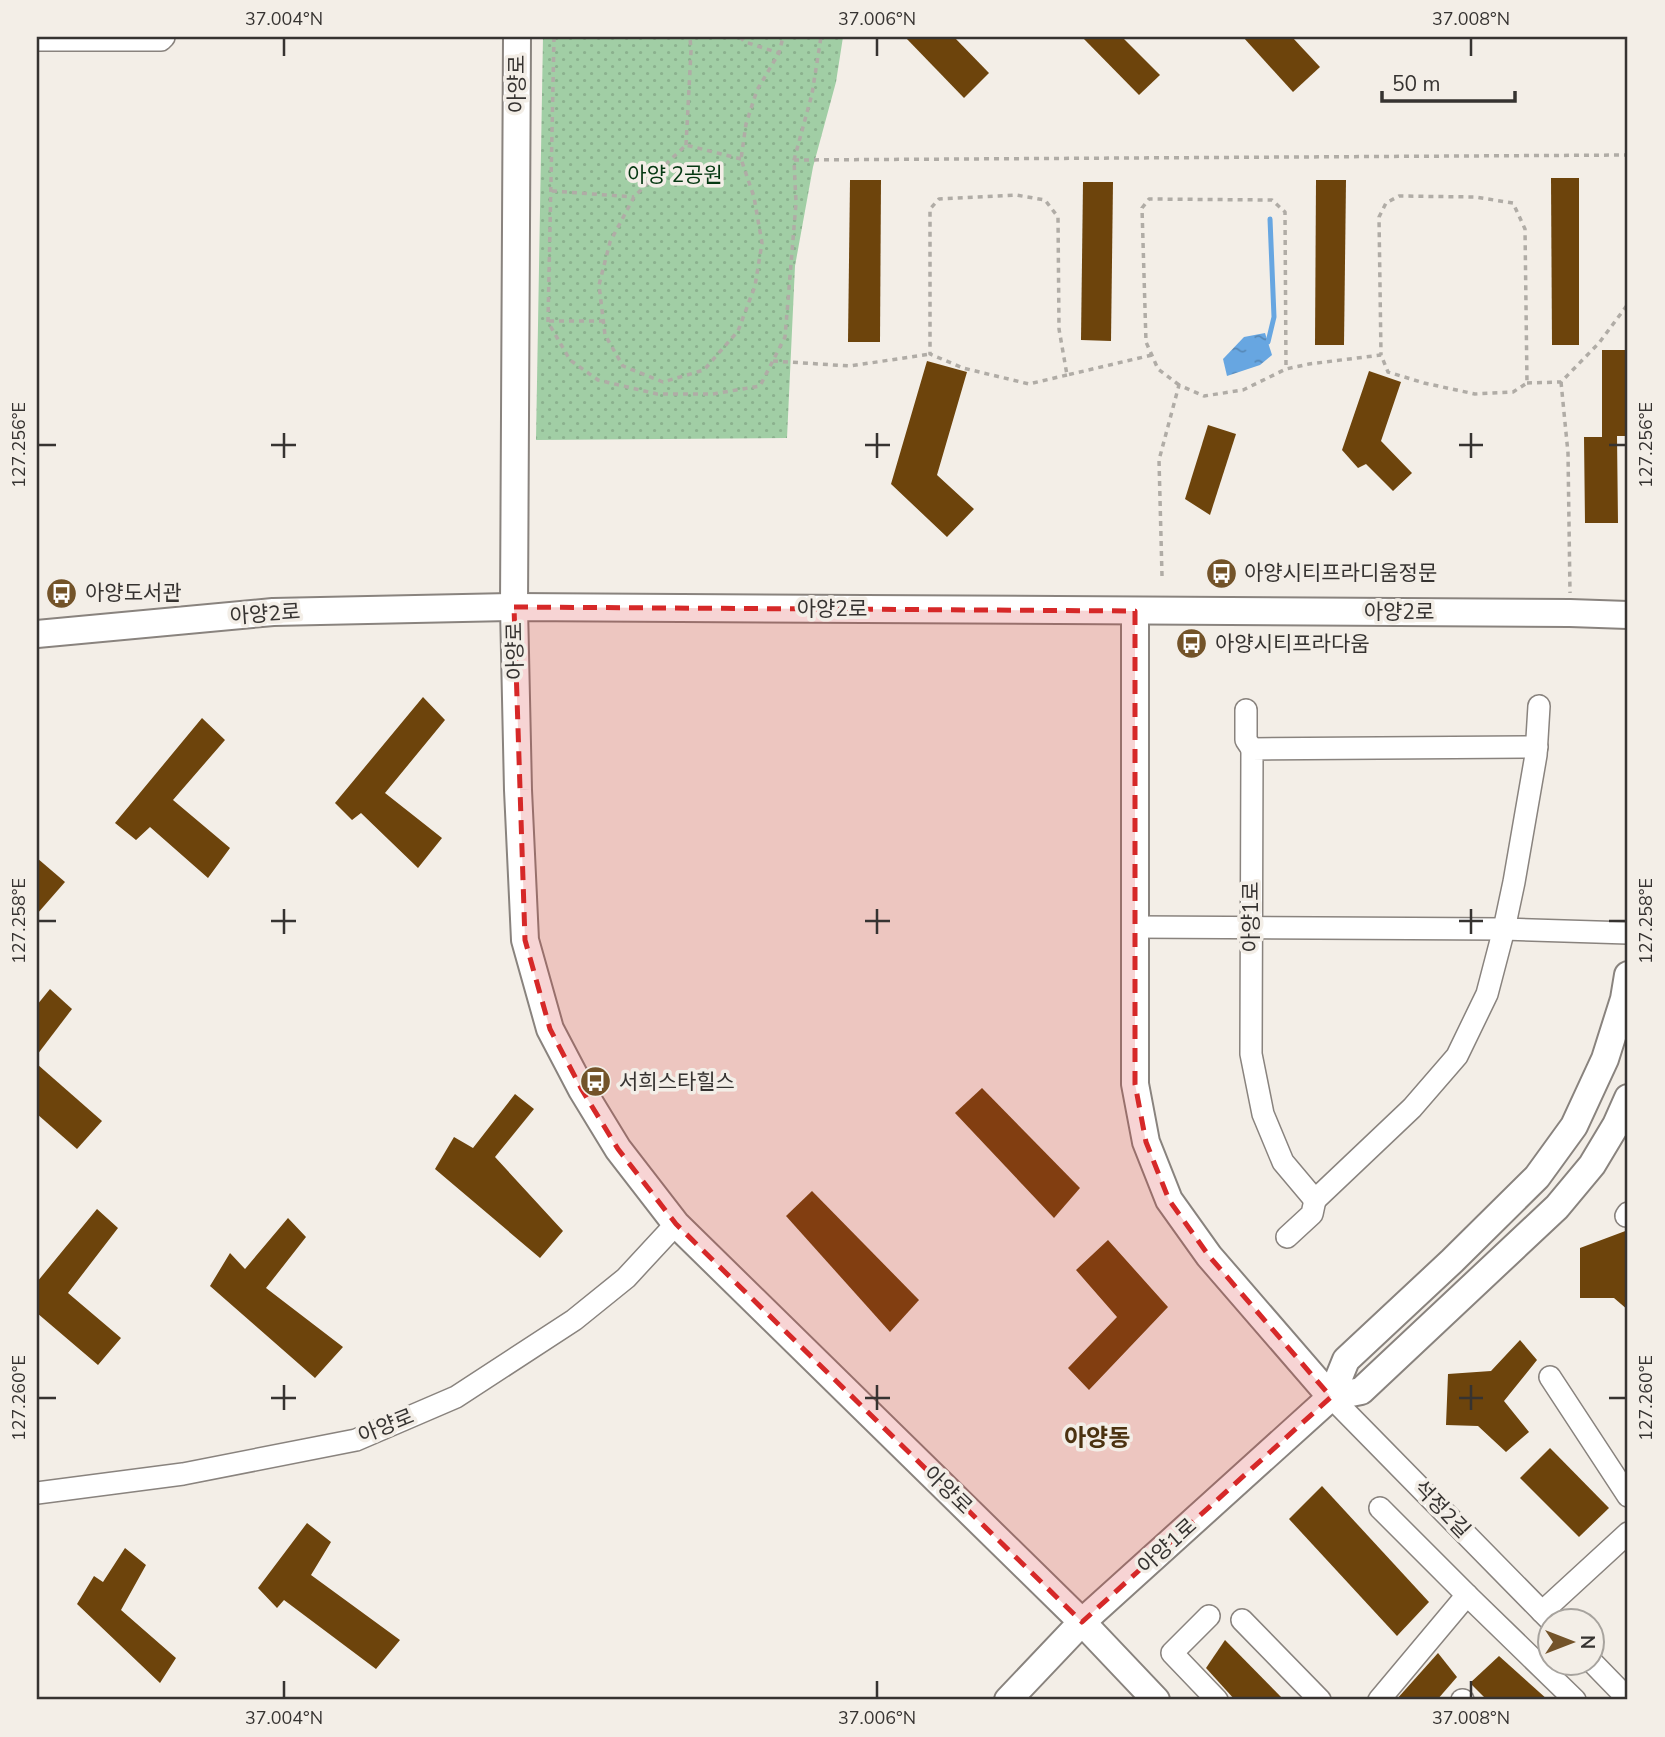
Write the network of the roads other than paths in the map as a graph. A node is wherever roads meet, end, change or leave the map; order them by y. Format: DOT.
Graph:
graph roads {
  1 [pos="163,37"];
  2 [pos="517,37"];
  3 [pos="63,38"];
  4 [pos="37,40"];
  5 [pos="514,607"];
  6 [pos="1135,611"];
  7 [pos="1628,615"];
  8 [pos="37,634"];
  9 [pos="1539,706"];
  10 [pos="1246,710"];
  11 [pos="1537,747"];
  12 [pos="1252,749"];
  13 [pos="1135,927"];
  14 [pos="1251,928"];
  15 [pos="1504,929"];
  16 [pos="1628,933"];
  17 [pos="1628,975"];
  18 [pos="1628,1098"];
  19 [pos="1315,1200"];
  20 [pos="676,1224"];
  21 [pos="1287,1237"];
  22 [pos="1550,1377"];
  23 [pos="1331,1397"];
  24 [pos="37,1493"];
  25 [pos="1628,1496"];
  26 [pos="1380,1508"];
  27 [pos="1628,1533"];
  28 [pos="1467,1595"];
  29 [pos="1538,1608"];
  30 [pos="1556,1608"];
  31 [pos="1209,1616"];
  32 [pos="1242,1620"];
  33 [pos="1082,1622"];
  34 [pos="1606,1677"];
  35 [pos="1628,1699"];
  36 [pos="1008,1700"];
  37 [pos="1156,1700"];
  38 [pos="1217,1700"];
  39 [pos="1320,1700"];
  40 [pos="1379,1700"];
  41 [pos="1575,1700"];
  1 -- 3 [label="street"];
  2 -- 5 [label="street, 아양로"];
  3 -- 4 [label="street"];
  5 -- 6 [label="street, 아양2로"];
  5 -- 8 [label="street, 아양2로"];
  5 -- 20 [label="street, 아양로"];
  6 -- 7 [label="street, 아양2로"];
  6 -- 13 [label="street"];
  9 -- 11 [label="street"];
  10 -- 12 [label="street, 아양1로"];
  11 -- 12 [label="street"];
  11 -- 15 [label="street"];
  12 -- 14 [label="street, 아양1로"];
  13 -- 14 [label="street"];
  13 -- 23 [label="street"];
  14 -- 15 [label="street"];
  14 -- 19 [label="street, 아양1로"];
  15 -- 16 [label="street"];
  15 -- 19 [label="street"];
  17 -- 23 [label="street, 아양1로"];
  18 -- 23 [label="street, 아양1로"];
  19 -- 21 [label="street"];
  20 -- 24 [label="street, 아양로"];
  20 -- 33 [label="street, 아양로"];
  22 -- 25 [label="street"];
  23 -- 29 [label="street, 석정2길"];
  23 -- 33 [label="street, 아양1로"];
  26 -- 28 [label="street"];
  27 -- 30 [label="street"];
  28 -- 40 [label="street"];
  28 -- 41 [label="street"];
  31 -- 38 [label="street"];
  32 -- 39 [label="street"];
  33 -- 36 [label="street, 아양1로"];
  33 -- 37 [label="street, 아양로"];
  34 -- 35 [label="street"];
}
